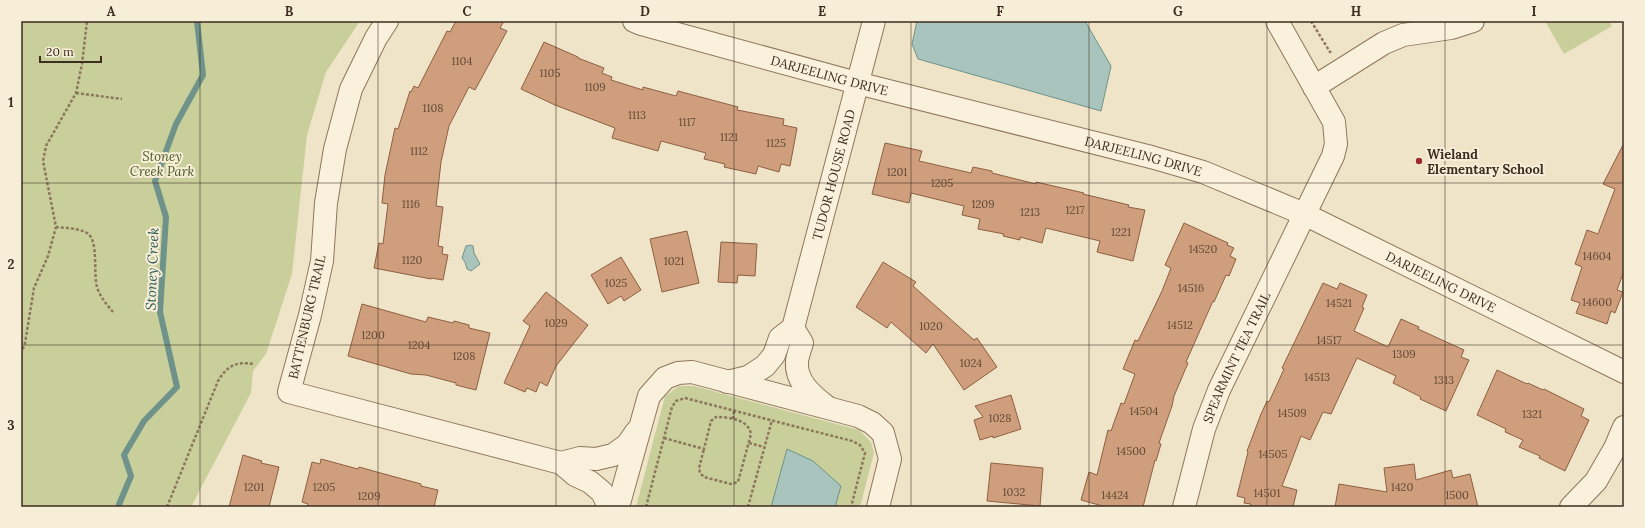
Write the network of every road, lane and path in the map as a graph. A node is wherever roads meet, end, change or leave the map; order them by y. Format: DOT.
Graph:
graph roads {
  1 [pos="87,21"];
  2 [pos="387,21"];
  3 [pos="634,21"];
  4 [pos="874,21"];
  5 [pos="1277,21"];
  6 [pos="1311,21"];
  7 [pos="1473,21"];
  8 [pos="1334,50"];
  9 [pos="858,83"];
  10 [pos="1314,87"];
  11 [pos="76,93"];
  12 [pos="122,99"];
  13 [pos="1304,214"];
  14 [pos="56,227"];
  15 [pos="114,313"];
  16 [pos="793,328"];
  17 [pos="21,354"];
  18 [pos="254,364"];
  19 [pos="1624,372"];
  20 [pos="727,382"];
  21 [pos="830,409"];
  22 [pos="734,411"];
  23 [pos="733,419"];
  24 [pos="772,420"];
  25 [pos="640,425"];
  26 [pos="1624,427"];
  27 [pos="664,438"];
  28 [pos="749,443"];
  29 [pos="764,447"];
  30 [pos="704,449"];
  31 [pos="561,463"];
  32 [pos="167,507"];
  33 [pos="610,507"];
  34 [pos="618,507"];
  35 [pos="646,507"];
  36 [pos="748,507"];
  37 [pos="851,507"];
  38 [pos="878,507"];
  39 [pos="1184,507"];
  40 [pos="1571,507"];
  1 -- 11 [label="path"];
  2 -- 31 [label="street, BATTENBURG TRAIL"];
  3 -- 9 [label="street, DARJEELING DRIVE"];
  4 -- 9 [label="street, TUDOR HOUSE ROAD"];
  5 -- 10 [label="street, SPEARMINT TEA TRAIL"];
  6 -- 8 [label="path"];
  7 -- 10 [label="street"];
  9 -- 13 [label="street, DARJEELING DRIVE"];
  9 -- 16 [label="street, TUDOR HOUSE ROAD"];
  10 -- 13 [label="street, SPEARMINT TEA TRAIL"];
  11 -- 12 [label="path"];
  11 -- 14 [label="path"];
  13 -- 19 [label="street, DARJEELING DRIVE"];
  13 -- 39 [label="street, SPEARMINT TEA TRAIL"];
  14 -- 15 [label="path"];
  14 -- 17 [label="path"];
  16 -- 20 [label="street"];
  16 -- 21 [label="street"];
  18 -- 32 [label="path"];
  20 -- 21 [label="street"];
  20 -- 25 [label="street"];
  21 -- 38 [label="street"];
  22 -- 23 [label="path"];
  22 -- 24 [label="path"];
  22 -- 27 [label="path"];
  23 -- 28 [label="path"];
  23 -- 30 [label="path"];
  24 -- 29 [label="path"];
  24 -- 37 [label="path"];
  25 -- 31 [label="street, BATTENBURG TRAIL"];
  25 -- 34 [label="street"];
  26 -- 40 [label="street"];
  27 -- 30 [label="path"];
  27 -- 35 [label="path"];
  28 -- 29 [label="path"];
  28 -- 30 [label="path"];
  29 -- 36 [label="path"];
  31 -- 33 [label="street, BATTENBURG TRAIL"];
}
